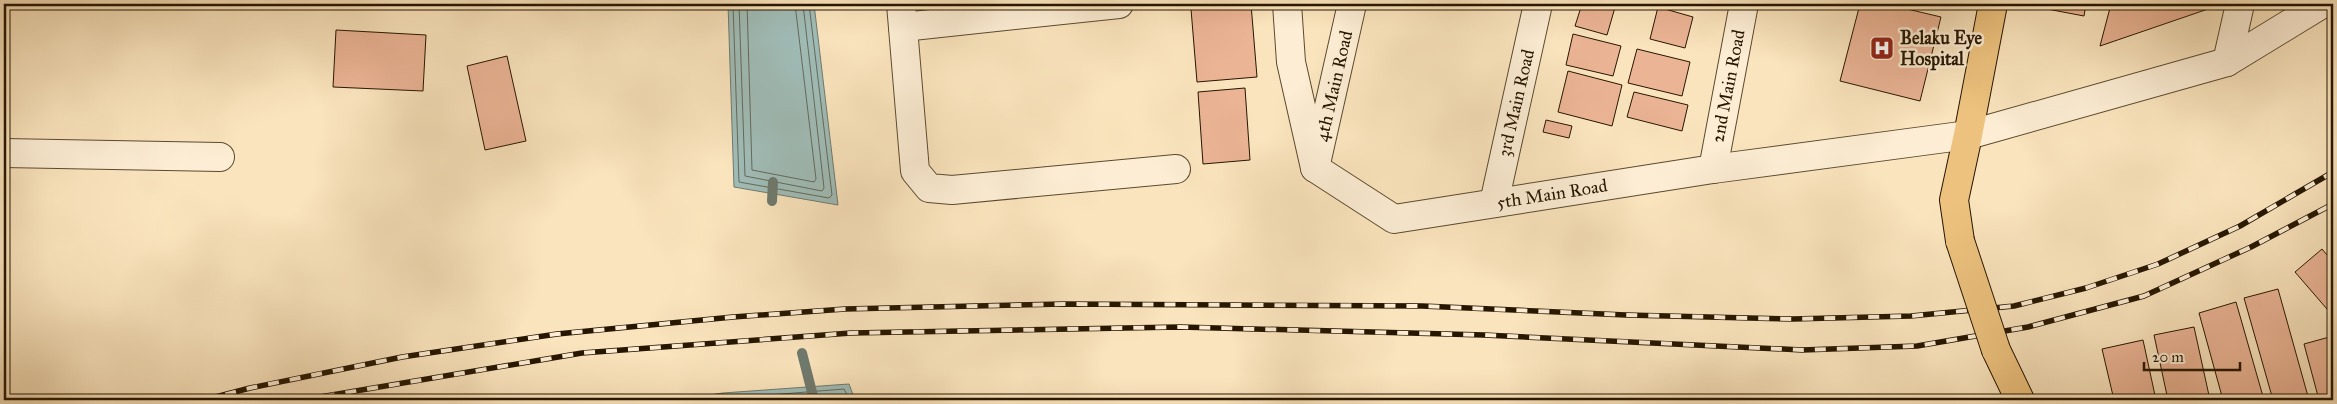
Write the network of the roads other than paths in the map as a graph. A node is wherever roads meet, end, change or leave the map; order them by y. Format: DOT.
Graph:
graph roads {
  1 [pos="1119,4"];
  2 [pos="1287,4"];
  3 [pos="1352,4"];
  4 [pos="1538,4"];
  5 [pos="1744,4"];
  6 [pos="1993,4"];
  7 [pos="2240,4"];
  8 [pos="2322,4"];
  9 [pos="902,15"];
  10 [pos="2227,62"];
  11 [pos="1968,135"];
  12 [pos="4,153"];
  13 [pos="220,157"];
  14 [pos="1315,168"];
  15 [pos="1176,169"];
  16 [pos="1713,169"];
  17 [pos="1494,203"];
  18 [pos="2015,396"];
  1 -- 9 [label="street"];
  2 -- 14 [label="street"];
  3 -- 14 [label="street, 4th Main Road"];
  4 -- 17 [label="street, 3rd Main Road"];
  5 -- 16 [label="street, 2nd Main Road"];
  6 -- 11 [label="main road"];
  7 -- 10 [label="street"];
  8 -- 10 [label="street, 5th Main Road"];
  9 -- 15 [label="street"];
  10 -- 11 [label="street, 5th Main Road"];
  11 -- 16 [label="street, 5th Main Road"];
  11 -- 18 [label="main road, bridge"];
  12 -- 13 [label="street"];
  14 -- 17 [label="street, 5th Main Road"];
  16 -- 17 [label="street, 5th Main Road"];
}
